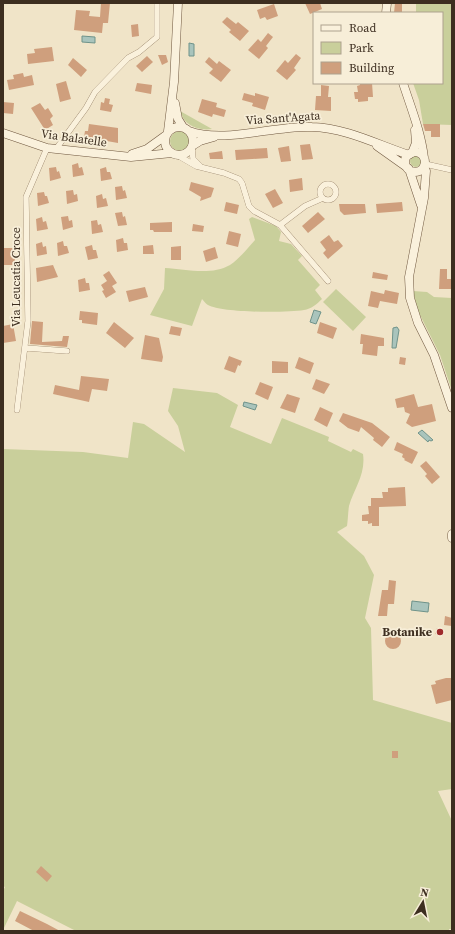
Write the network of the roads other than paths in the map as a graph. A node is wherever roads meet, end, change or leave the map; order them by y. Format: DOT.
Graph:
graph roads {
  1 [pos="157,3"];
  2 [pos="178,3"];
  3 [pos="174,82"];
  4 [pos="403,84"];
  5 [pos="414,121"];
  6 [pos="186,129"];
  7 [pos="3,133"];
  8 [pos="167,134"];
  9 [pos="223,135"];
  10 [pos="368,140"];
  11 [pos="192,147"];
  12 [pos="51,148"];
  13 [pos="175,154"];
  14 [pos="410,154"];
  15 [pos="119,156"];
  16 [pos="424,163"];
  17 [pos="408,168"];
  18 [pos="206,169"];
  19 [pos="452,170"];
  20 [pos="323,198"];
  21 [pos="422,205"];
  22 [pos="280,225"];
  23 [pos="328,281"];
  24 [pos="26,348"];
  25 [pos="67,351"];
  26 [pos="452,408"];
  27 [pos="18,410"];
  28 [pos="452,534"];
  29 [pos="452,538"];
  1 -- 12 [label="street, Via Leucatia Croce"];
  2 -- 3 [label="main road"];
  3 -- 6 [label="main road"];
  3 -- 8 [label="main road"];
  4 -- 5 [label="main road"];
  5 -- 14 [label="main road"];
  5 -- 16 [label="main road"];
  6 -- 8 [label="main road"];
  6 -- 9 [label="main road"];
  6 -- 11 [label="main road"];
  7 -- 12 [label="main road, Via Balatelle"];
  8 -- 13 [label="main road"];
  8 -- 15 [label="main road"];
  9 -- 10 [label="main road, Via Sant'Agata"];
  9 -- 11 [label="main road"];
  10 -- 14 [label="main road"];
  10 -- 17 [label="main road"];
  11 -- 13 [label="main road"];
  11 -- 18 [label="street"];
  12 -- 15 [label="main road, Via Balatelle"];
  12 -- 24 [label="street, Via Leucatia Croce"];
  13 -- 15 [label="main road"];
  13 -- 18 [label="street"];
  14 -- 16 [label="main road"];
  14 -- 17 [label="main road"];
  16 -- 17 [label="main road"];
  16 -- 19 [label="street"];
  16 -- 21 [label="main road"];
  17 -- 21 [label="main road"];
  18 -- 22 [label="street"];
  20 -- 22 [label="street"];
  21 -- 26 [label="main road"];
  22 -- 23 [label="street"];
  24 -- 25 [label="street"];
  24 -- 27 [label="street, Via Leucatia Croce"];
  28 -- 29 [label="main road"];
}
